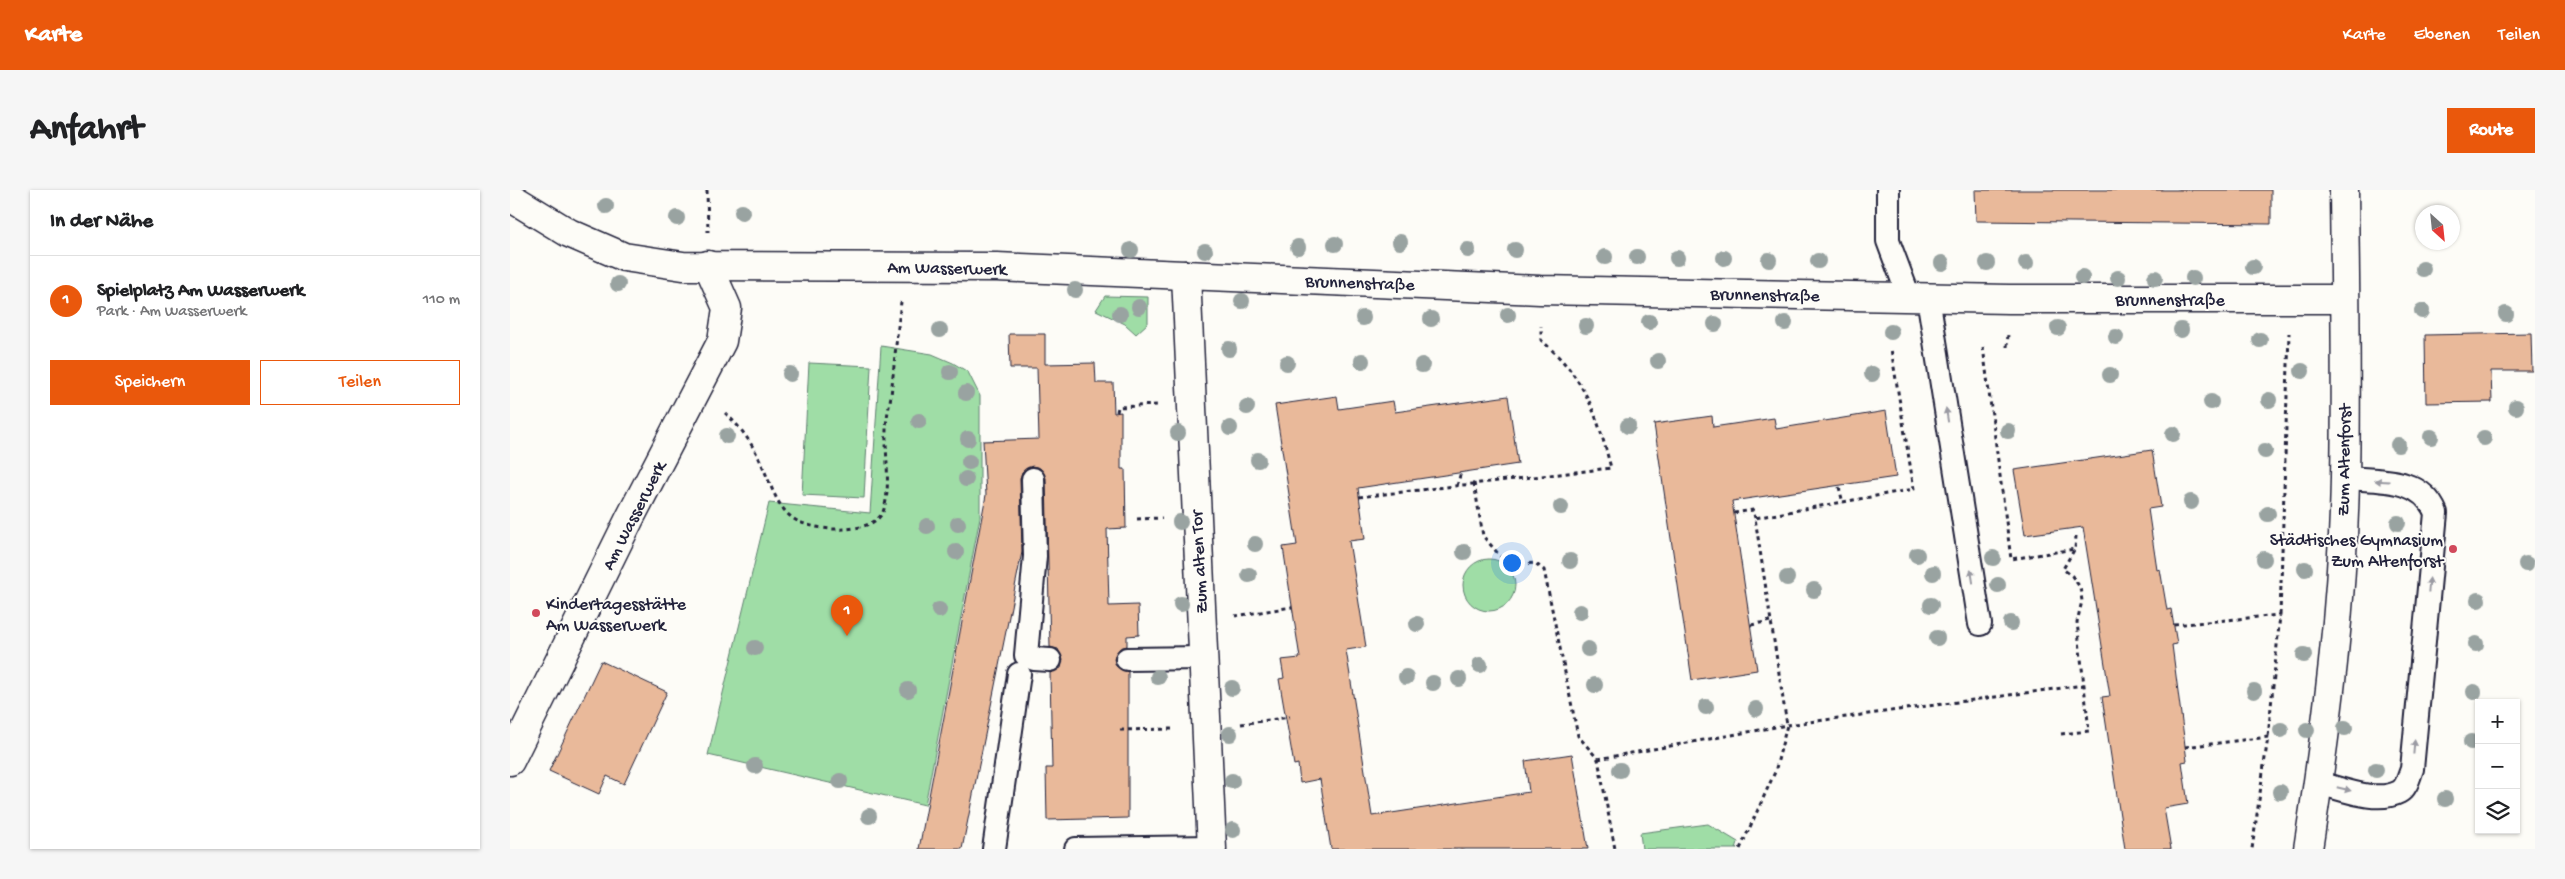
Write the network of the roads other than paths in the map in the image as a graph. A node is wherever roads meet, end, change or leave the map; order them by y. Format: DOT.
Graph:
graph roads {
  1 [pos="1888,190"];
  2 [pos="2344,190"];
  3 [pos="510,197"];
  4 [pos="708,265"];
  5 [pos="1186,275"];
  6 [pos="1919,297"];
  7 [pos="2344,299"];
  8 [pos="2345,478"];
  9 [pos="1033,479"];
  10 [pos="1980,624"];
  11 [pos="1202,658"];
  12 [pos="1127,659"];
  13 [pos="1050,660"];
  14 [pos="1019,674"];
  15 [pos="510,762"];
  16 [pos="2318,783"];
  17 [pos="1212,848"];
  18 [pos="994,849"];
  19 [pos="1076,849"];
  20 [pos="2308,849"];
  1 -- 6 [label="lane"];
  2 -- 7 [label="street, Zum Altenforst"];
  3 -- 4 [label="street, Am Wasserwerk"];
  4 -- 5 [label="street, Am Wasserwerk"];
  4 -- 15 [label="street, Am Wasserwerk"];
  5 -- 6 [label="street, Brunnenstraße"];
  5 -- 11 [label="street, Zum alten Tor"];
  6 -- 7 [label="street, Brunnenstraße"];
  10 -- 6 [label="lane, one-way"];
  7 -- 8 [label="street, Zum Altenforst"];
  8 -- 16 [label="street, Zum Altenforst"];
  16 -- 8 [label="lane, one-way"];
  9 -- 13 [label="lane"];
  11 -- 12 [label="lane"];
  11 -- 17 [label="street, Zum alten Tor"];
  14 -- 18 [label="lane"];
  16 -- 20 [label="street, Zum Altenforst"];
  17 -- 19 [label="lane"];
}
